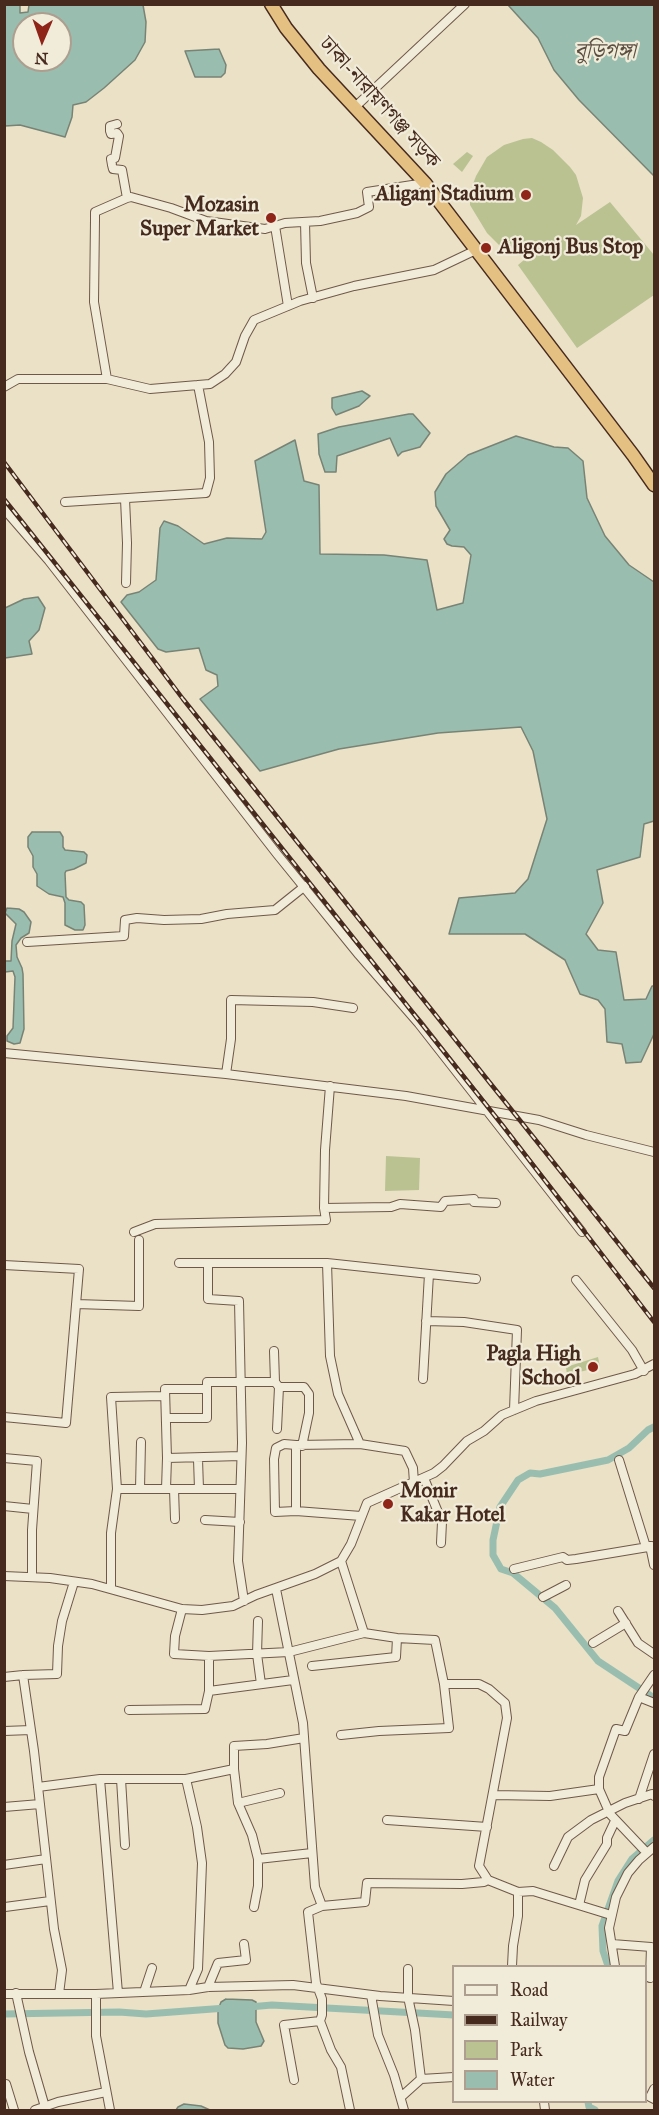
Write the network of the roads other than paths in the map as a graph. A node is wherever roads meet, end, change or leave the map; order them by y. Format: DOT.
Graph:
graph roads {
  1 [pos="271,4"];
  2 [pos="465,4"];
  3 [pos="355,107"];
  4 [pos="117,124"];
  5 [pos="425,183"];
  6 [pos="127,198"];
  7 [pos="305,222"];
  8 [pos="275,226"];
  9 [pos="476,250"];
  10 [pos="313,298"];
  11 [pos="288,306"];
  12 [pos="107,379"];
  13 [pos="198,385"];
  14 [pos="4,387"];
  15 [pos="654,485"];
  16 [pos="125,499"];
  17 [pos="65,502"];
  18 [pos="4,509"];
  19 [pos="126,583"];
  20 [pos="305,886"];
  21 [pos="27,942"];
  22 [pos="353,1008"];
  23 [pos="4,1053"];
  24 [pos="226,1074"];
  25 [pos="330,1086"];
  26 [pos="486,1111"];
  27 [pos="654,1152"];
  28 [pos="496,1203"];
  29 [pos="324,1208"];
  30 [pos="134,1232"];
  31 [pos="582,1232"];
  32 [pos="139,1240"];
  33 [pos="179,1263"];
  34 [pos="208,1263"];
  35 [pos="327,1263"];
  36 [pos="4,1265"];
  37 [pos="429,1274"];
  38 [pos="476,1279"];
  39 [pos="576,1280"];
  40 [pos="76,1304"];
  41 [pos="426,1322"];
  42 [pos="274,1351"];
  43 [pos="654,1364"];
  44 [pos="644,1371"];
  45 [pos="423,1380"];
  46 [pos="241,1381"];
  47 [pos="277,1384"];
  48 [pos="207,1389"];
  49 [pos="165,1396"];
  50 [pos="514,1410"];
  51 [pos="4,1417"];
  52 [pos="166,1418"];
  53 [pos="277,1429"];
  54 [pos="141,1442"];
  55 [pos="360,1444"];
  56 [pos="299,1446"];
  57 [pos="241,1456"];
  58 [pos="4,1458"];
  59 [pos="167,1458"];
  60 [pos="198,1459"];
  61 [pos="620,1460"];
  62 [pos="424,1478"];
  63 [pos="414,1483"];
  64 [pos="140,1489"];
  65 [pos="170,1489"];
  66 [pos="240,1489"];
  67 [pos="117,1490"];
  68 [pos="199,1490"];
  69 [pos="4,1506"];
  70 [pos="33,1509"];
  71 [pos="296,1511"];
  72 [pos="361,1516"];
  73 [pos="175,1519"];
  74 [pos="205,1520"];
  75 [pos="240,1522"];
  76 [pos="441,1543"];
  77 [pos="650,1546"];
  78 [pos="341,1561"];
  79 [pos="654,1565"];
  80 [pos="514,1569"];
  81 [pos="4,1576"];
  82 [pos="32,1577"];
  83 [pos="74,1582"];
  84 [pos="566,1585"];
  85 [pos="111,1588"];
  86 [pos="276,1588"];
  87 [pos="543,1597"];
  88 [pos="244,1600"];
  89 [pos="182,1609"];
  90 [pos="618,1611"];
  91 [pos="258,1621"];
  92 [pos="626,1623"];
  93 [pos="364,1633"];
  94 [pos="397,1638"];
  95 [pos="593,1643"];
  96 [pos="289,1652"];
  97 [pos="257,1654"];
  98 [pos="654,1654"];
  99 [pos="209,1656"];
  100 [pos="312,1666"];
  101 [pos="23,1675"];
  102 [pos="654,1675"];
  103 [pos="4,1677"];
  104 [pos="293,1680"];
  105 [pos="261,1684"];
  106 [pos="444,1684"];
  107 [pos="209,1691"];
  108 [pos="639,1697"];
  109 [pos="654,1703"];
  110 [pos="129,1710"];
  111 [pos="32,1730"];
  112 [pos="4,1731"];
  113 [pos="341,1735"];
  114 [pos="304,1738"];
  115 [pos="654,1754"];
  116 [pos="234,1769"];
  117 [pos="100,1779"];
  118 [pos="121,1779"];
  119 [pos="186,1779"];
  120 [pos="38,1787"];
  121 [pos="599,1789"];
  122 [pos="280,1793"];
  123 [pos="494,1795"];
  124 [pos="654,1796"];
  125 [pos="639,1799"];
  126 [pos="238,1803"];
  127 [pos="40,1804"];
  128 [pos="4,1807"];
  129 [pos="608,1811"];
  130 [pos="387,1820"];
  131 [pos="615,1821"];
  132 [pos="487,1827"];
  133 [pos="125,1845"];
  134 [pos="654,1847"];
  135 [pos="312,1853"];
  136 [pos="647,1853"];
  137 [pos="46,1859"];
  138 [pos="258,1859"];
  139 [pos="4,1865"];
  140 [pos="554,1866"];
  141 [pos="488,1880"];
  142 [pos="518,1892"];
  143 [pos="50,1901"];
  144 [pos="579,1905"];
  145 [pos="254,1906"];
  146 [pos="322,1906"];
  147 [pos="4,1907"];
  148 [pos="611,1915"];
  149 [pos="244,1944"];
  150 [pos="612,1944"];
  151 [pos="512,1965"];
  152 [pos="615,1965"];
  153 [pos="152,1968"];
  154 [pos="408,1968"];
  155 [pos="650,1978"];
  156 [pos="208,1987"];
  157 [pos="318,1987"];
  158 [pos="189,1990"];
  159 [pos="144,1992"];
  160 [pos="118,1993"];
  161 [pos="4,1994"];
  162 [pos="59,1994"];
  163 [pos="371,1995"];
  164 [pos="16,1997"];
  165 [pos="96,1998"];
  166 [pos="409,2000"];
  167 [pos="452,2001"];
  168 [pos="321,2018"];
  169 [pos="452,2077"];
  170 [pos="421,2079"];
  171 [pos="294,2080"];
  172 [pos="6,2084"];
  173 [pos="654,2089"];
  174 [pos="106,2092"];
  175 [pos="401,2097"];
  176 [pos="654,2099"];
  177 [pos="58,2106"];
  178 [pos="45,2107"];
  179 [pos="14,2110"];
  180 [pos="35,2110"];
  181 [pos="110,2110"];
  182 [pos="350,2110"];
  183 [pos="404,2110"];
  1 -- 3 [label="highway, ঢাকা-নারায়ণগঞ্জ সড়ক"];
  2 -- 3 [label="street"];
  3 -- 5 [label="highway, ঢাকা-নারায়ণগঞ্জ সড়ক"];
  4 -- 6 [label="street"];
  5 -- 7 [label="street"];
  5 -- 9 [label="highway, ঢাকা-নারায়ণগঞ্জ সড়ক"];
  6 -- 8 [label="street"];
  6 -- 12 [label="street"];
  7 -- 8 [label="street"];
  7 -- 10 [label="street"];
  8 -- 11 [label="street"];
  9 -- 10 [label="street"];
  9 -- 15 [label="highway, ঢাকা-নারায়ণগঞ্জ সড়ক"];
  10 -- 11 [label="street"];
  11 -- 13 [label="street"];
  12 -- 13 [label="street"];
  12 -- 14 [label="street"];
  13 -- 16 [label="street"];
  16 -- 17 [label="street"];
  16 -- 19 [label="street"];
  18 -- 20 [label="street"];
  20 -- 21 [label="street"];
  20 -- 26 [label="street"];
  22 -- 24 [label="street"];
  23 -- 24 [label="street"];
  24 -- 25 [label="street"];
  25 -- 26 [label="street"];
  25 -- 29 [label="street"];
  26 -- 27 [label="street"];
  26 -- 31 [label="street"];
  28 -- 29 [label="street"];
  29 -- 30 [label="street"];
  32 -- 40 [label="street"];
  33 -- 34 [label="street"];
  34 -- 35 [label="street"];
  34 -- 46 [label="street"];
  35 -- 37 [label="street"];
  35 -- 55 [label="street"];
  36 -- 40 [label="street"];
  37 -- 38 [label="street"];
  37 -- 41 [label="street"];
  39 -- 44 [label="street"];
  40 -- 51 [label="street"];
  41 -- 45 [label="street"];
  41 -- 50 [label="street"];
  42 -- 47 [label="street"];
  43 -- 44 [label="street"];
  44 -- 50 [label="street"];
  46 -- 47 [label="street"];
  46 -- 48 [label="street"];
  46 -- 57 [label="street"];
  47 -- 53 [label="street"];
  47 -- 56 [label="street"];
  48 -- 49 [label="street"];
  48 -- 52 [label="street"];
  49 -- 52 [label="street"];
  49 -- 67 [label="street"];
  50 -- 62 [label="street"];
  52 -- 59 [label="street"];
  54 -- 64 [label="street"];
  55 -- 56 [label="street"];
  55 -- 63 [label="street"];
  56 -- 71 [label="street"];
  56 -- 71 [label="street"];
  57 -- 60 [label="street"];
  57 -- 66 [label="street"];
  58 -- 70 [label="street"];
  59 -- 60 [label="street"];
  59 -- 65 [label="street"];
  60 -- 68 [label="street"];
  61 -- 77 [label="street"];
  62 -- 63 [label="street"];
  62 -- 76 [label="street"];
  63 -- 72 [label="street"];
  64 -- 65 [label="street"];
  64 -- 67 [label="street"];
  65 -- 68 [label="street"];
  65 -- 73 [label="street"];
  66 -- 68 [label="street"];
  66 -- 75 [label="street"];
  67 -- 85 [label="street"];
  69 -- 70 [label="street"];
  70 -- 82 [label="street"];
  71 -- 72 [label="street"];
  72 -- 78 [label="street"];
  74 -- 75 [label="street"];
  75 -- 88 [label="street"];
  77 -- 79 [label="street"];
  77 -- 80 [label="street"];
  78 -- 86 [label="street"];
  78 -- 93 [label="street"];
  81 -- 82 [label="street"];
  82 -- 83 [label="street"];
  83 -- 85 [label="street"];
  83 -- 101 [label="street"];
  84 -- 87 [label="street"];
  85 -- 89 [label="street"];
  86 -- 88 [label="street"];
  86 -- 96 [label="street"];
  88 -- 89 [label="street"];
  89 -- 99 [label="street"];
  90 -- 92 [label="street"];
  91 -- 97 [label="street"];
  92 -- 95 [label="street"];
  92 -- 98 [label="street"];
  93 -- 94 [label="street"];
  93 -- 96 [label="street"];
  94 -- 100 [label="street"];
  94 -- 106 [label="street"];
  96 -- 97 [label="street"];
  96 -- 104 [label="street"];
  97 -- 99 [label="street"];
  97 -- 105 [label="street"];
  99 -- 107 [label="street"];
  101 -- 103 [label="street"];
  101 -- 111 [label="street"];
  102 -- 108 [label="street"];
  104 -- 105 [label="street"];
  104 -- 114 [label="street"];
  105 -- 107 [label="street"];
  106 -- 113 [label="street"];
  106 -- 123 [label="street"];
  107 -- 110 [label="street"];
  108 -- 109 [label="street"];
  108 -- 121 [label="street"];
  111 -- 112 [label="street"];
  111 -- 120 [label="street"];
  114 -- 116 [label="street"];
  114 -- 135 [label="street"];
  115 -- 125 [label="street"];
  116 -- 119 [label="street"];
  116 -- 126 [label="street"];
  117 -- 118 [label="street"];
  117 -- 120 [label="street"];
  117 -- 160 [label="street"];
  118 -- 119 [label="street"];
  118 -- 133 [label="street"];
  119 -- 158 [label="street"];
  120 -- 127 [label="street"];
  121 -- 123 [label="street"];
  121 -- 129 [label="street"];
  122 -- 126 [label="street"];
  123 -- 132 [label="street"];
  124 -- 125 [label="street"];
  125 -- 129 [label="street"];
  126 -- 138 [label="street"];
  127 -- 128 [label="street"];
  127 -- 137 [label="street"];
  129 -- 131 [label="street"];
  129 -- 140 [label="street"];
  130 -- 132 [label="street"];
  131 -- 136 [label="street"];
  131 -- 144 [label="street"];
  132 -- 141 [label="street"];
  134 -- 136 [label="street"];
  135 -- 138 [label="street"];
  135 -- 146 [label="street"];
  136 -- 148 [label="street"];
  137 -- 139 [label="street"];
  137 -- 143 [label="street"];
  138 -- 145 [label="street"];
  141 -- 142 [label="street"];
  141 -- 146 [label="street"];
  142 -- 144 [label="street"];
  142 -- 151 [label="street"];
  143 -- 147 [label="street"];
  143 -- 162 [label="street"];
  144 -- 148 [label="street"];
  146 -- 157 [label="street"];
  148 -- 150 [label="street"];
  149 -- 156 [label="street"];
  150 -- 152 [label="street"];
  150 -- 155 [label="street"];
  153 -- 159 [label="street"];
  154 -- 166 [label="street"];
  156 -- 157 [label="street"];
  156 -- 158 [label="street"];
  157 -- 163 [label="street"];
  157 -- 168 [label="street"];
  158 -- 159 [label="street"];
  159 -- 160 [label="street"];
  160 -- 165 [label="street"];
  161 -- 164 [label="street"];
  162 -- 164 [label="street"];
  162 -- 165 [label="street"];
  163 -- 166 [label="street"];
  163 -- 175 [label="street"];
  164 -- 178 [label="street"];
  165 -- 174 [label="street"];
  166 -- 167 [label="street"];
  166 -- 170 [label="street"];
  168 -- 171 [label="street"];
  168 -- 182 [label="street"];
  169 -- 170 [label="street"];
  170 -- 175 [label="street"];
  172 -- 179 [label="street"];
  173 -- 176 [label="street"];
  174 -- 177 [label="street"];
  174 -- 181 [label="street"];
  175 -- 183 [label="street"];
  177 -- 178 [label="street"];
  178 -- 180 [label="street"];
}
